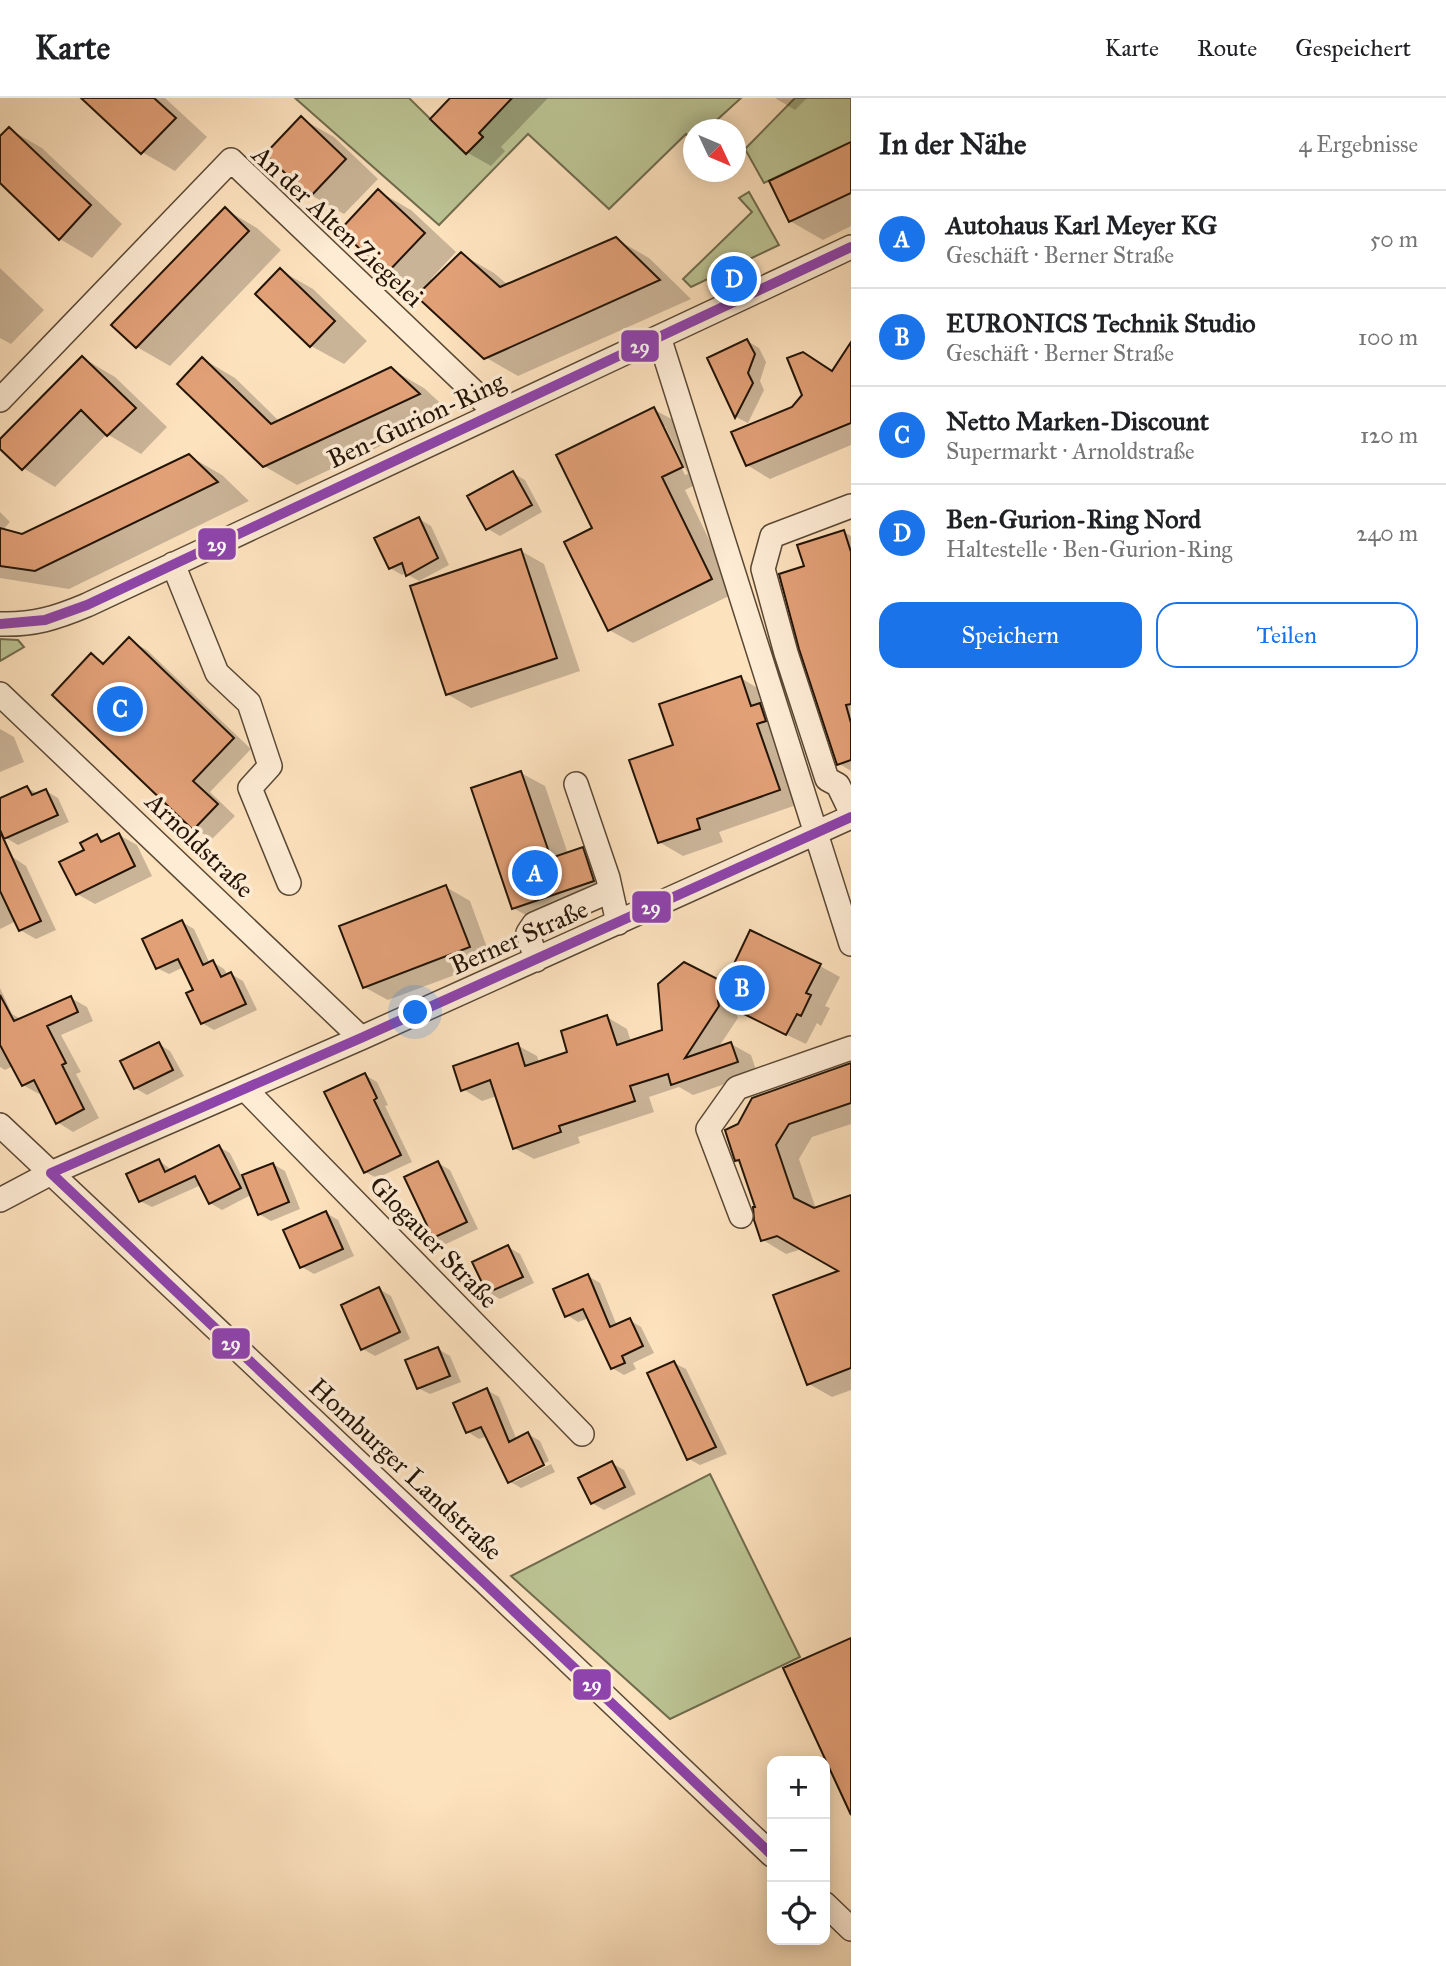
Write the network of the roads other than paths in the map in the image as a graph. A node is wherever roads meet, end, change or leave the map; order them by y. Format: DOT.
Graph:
graph roads {
  1 [pos="851,247"];
  2 [pos="659,337"];
  3 [pos="0,400"];
  4 [pos="496,414"];
  5 [pos="851,506"];
  6 [pos="173,564"];
  7 [pos="0,624"];
  8 [pos="0,694"];
  9 [pos="576,784"];
  10 [pos="851,812"];
  11 [pos="851,817"];
  12 [pos="816,834"];
  13 [pos="289,883"];
  14 [pos="610,891"];
  15 [pos="618,923"];
  16 [pos="851,944"];
  17 [pos="537,960"];
  18 [pos="361,1038"];
  19 [pos="851,1048"];
  20 [pos="245,1089"];
  21 [pos="0,1125"];
  22 [pos="51,1173"];
  23 [pos="0,1200"];
  24 [pos="741,1216"];
  25 [pos="582,1434"];
  26 [pos="767,1850"];
  27 [pos="830,1909"];
  28 [pos="851,1929"];
  1 -- 2 [label="street, Ben-Gurion-Ring"];
  2 -- 4 [label="street, Ben-Gurion-Ring"];
  2 -- 12 [label="street"];
  3 -- 4 [label="street, An der Alten Ziegelei"];
  4 -- 6 [label="street, Ben-Gurion-Ring"];
  5 -- 10 [label="street"];
  6 -- 7 [label="street, Ben-Gurion-Ring"];
  6 -- 13 [label="street"];
  8 -- 18 [label="street, Arnoldstraße"];
  9 -- 14 [label="street"];
  11 -- 12 [label="street, Berner Straße"];
  12 -- 15 [label="street, Berner Straße"];
  12 -- 16 [label="street"];
  14 -- 15 [label="street"];
  14 -- 17 [label="street"];
  15 -- 17 [label="street, Berner Straße"];
  17 -- 18 [label="street, Berner Straße"];
  18 -- 20 [label="street, Berner Straße"];
  19 -- 24 [label="street"];
  20 -- 22 [label="street, Berner Straße"];
  20 -- 25 [label="street, Glogauer Straße"];
  21 -- 22 [label="street, Homburger Landstraße"];
  22 -- 23 [label="street, Berner Straße"];
  22 -- 26 [label="street, Homburger Landstraße"];
  27 -- 28 [label="street"];
}
